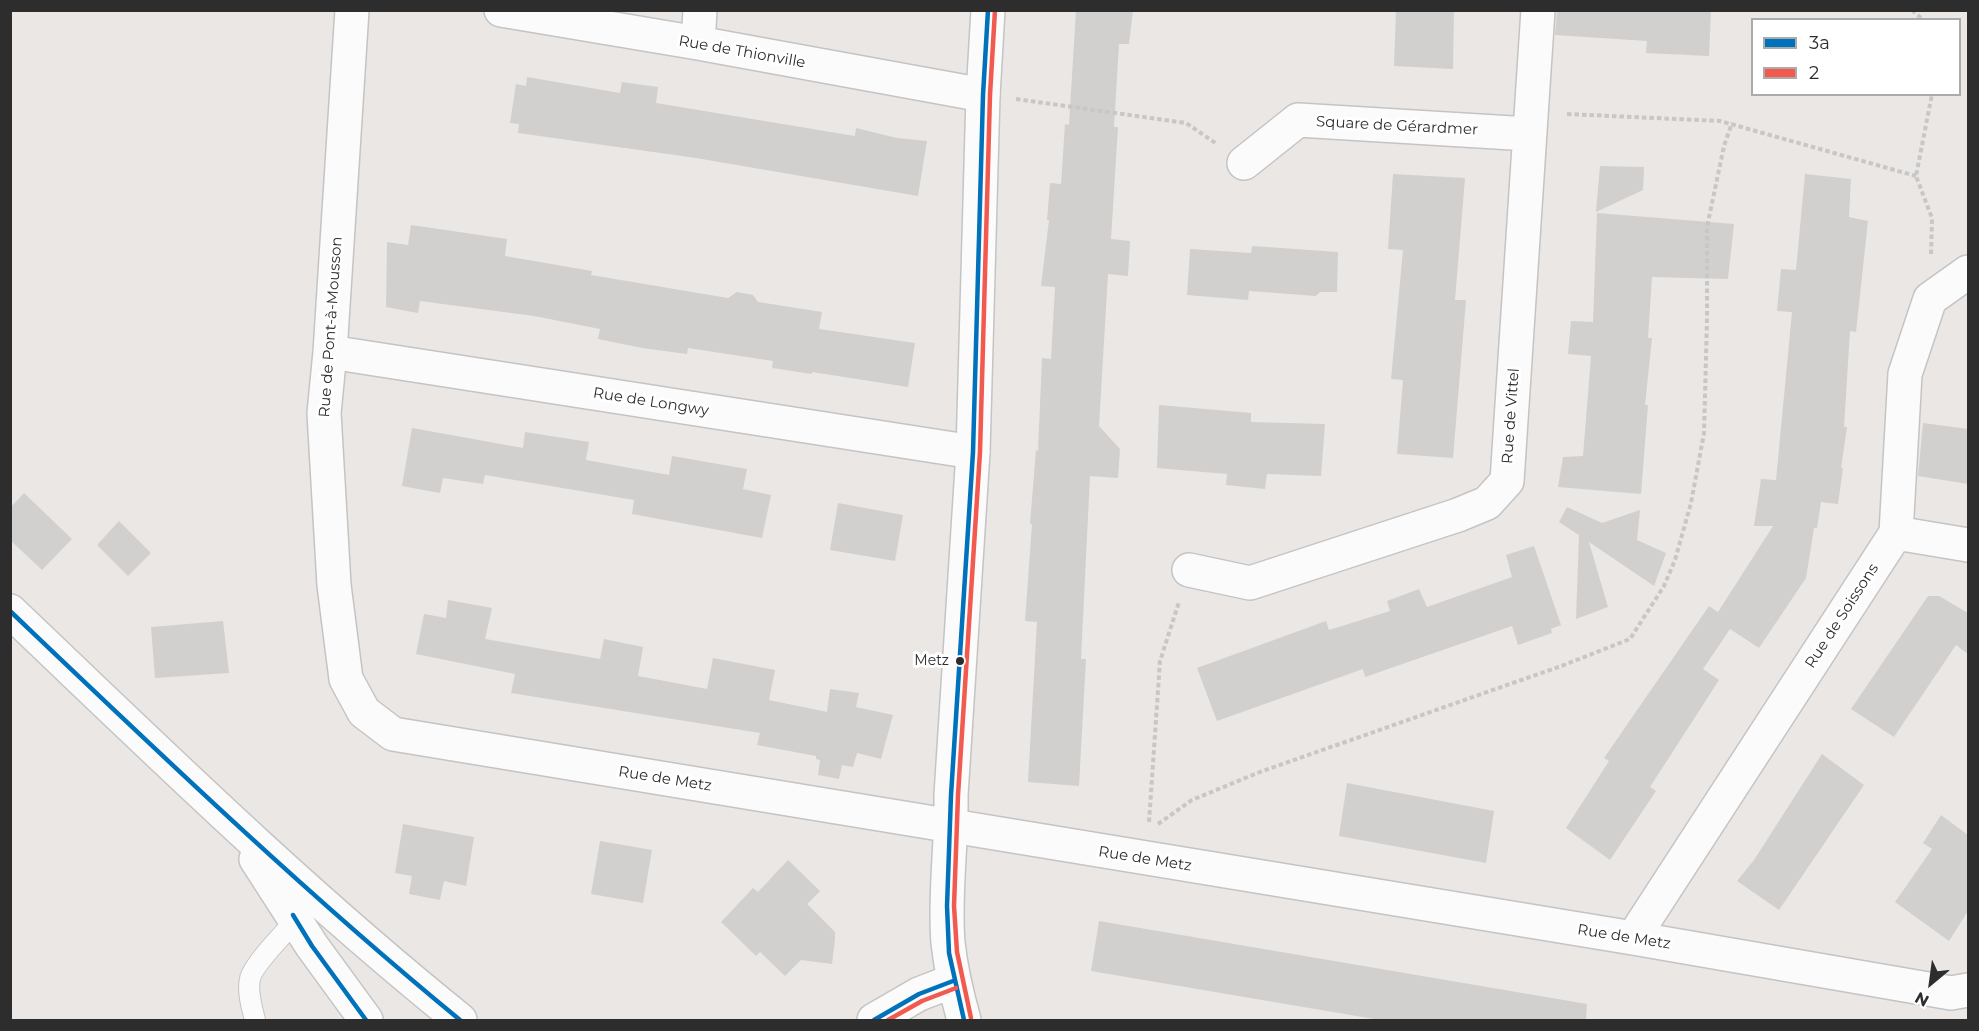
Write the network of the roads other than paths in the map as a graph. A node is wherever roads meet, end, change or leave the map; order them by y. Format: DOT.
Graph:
graph roads {
  1 [pos="352,10"];
  2 [pos="501,10"];
  3 [pos="700,10"];
  4 [pos="988,10"];
  5 [pos="1538,10"];
  6 [pos="698,44"];
  7 [pos="984,95"];
  8 [pos="1530,123"];
  9 [pos="1244,163"];
  10 [pos="1968,272"];
  11 [pos="330,352"];
  12 [pos="973,452"];
  13 [pos="1896,532"];
  14 [pos="1968,545"];
  15 [pos="1189,570"];
  16 [pos="10,611"];
  17 [pos="346,679"];
  18 [pos="951,826"];
  19 [pos="307,909"];
  20 [pos="1633,938"];
  21 [pos="953,981"];
  22 [pos="1968,990"];
  23 [pos="255,1020"];
  24 [pos="366,1020"];
  25 [pos="460,1020"];
  26 [pos="874,1020"];
  27 [pos="964,1020"];
  1 -- 11 [label="street, Rue de Pont-à-Mousson"];
  2 -- 6 [label="street, Rue de Thionville"];
  3 -- 6 [label="street"];
  4 -- 7 [label="street"];
  5 -- 8 [label="street, Rue de Vittel"];
  6 -- 7 [label="street, Rue de Thionville"];
  7 -- 12 [label="street"];
  8 -- 9 [label="street, Square de Gérardmer"];
  8 -- 15 [label="street, Rue de Vittel"];
  10 -- 13 [label="street, Rue de Soissons"];
  11 -- 12 [label="street, Rue de Longwy"];
  11 -- 17 [label="street, Rue de Pont-à-Mousson"];
  12 -- 18 [label="street"];
  13 -- 14 [label="street"];
  13 -- 20 [label="street, Rue de Soissons"];
  16 -- 19 [label="street"];
  17 -- 18 [label="street, Rue de Metz"];
  18 -- 20 [label="street, Rue de Metz"];
  18 -- 21 [label="street"];
  19 -- 23 [label="lane"];
  19 -- 24 [label="street"];
  19 -- 25 [label="street"];
  20 -- 22 [label="street, Rue de Metz"];
  21 -- 26 [label="street"];
  21 -- 27 [label="street"];
}
